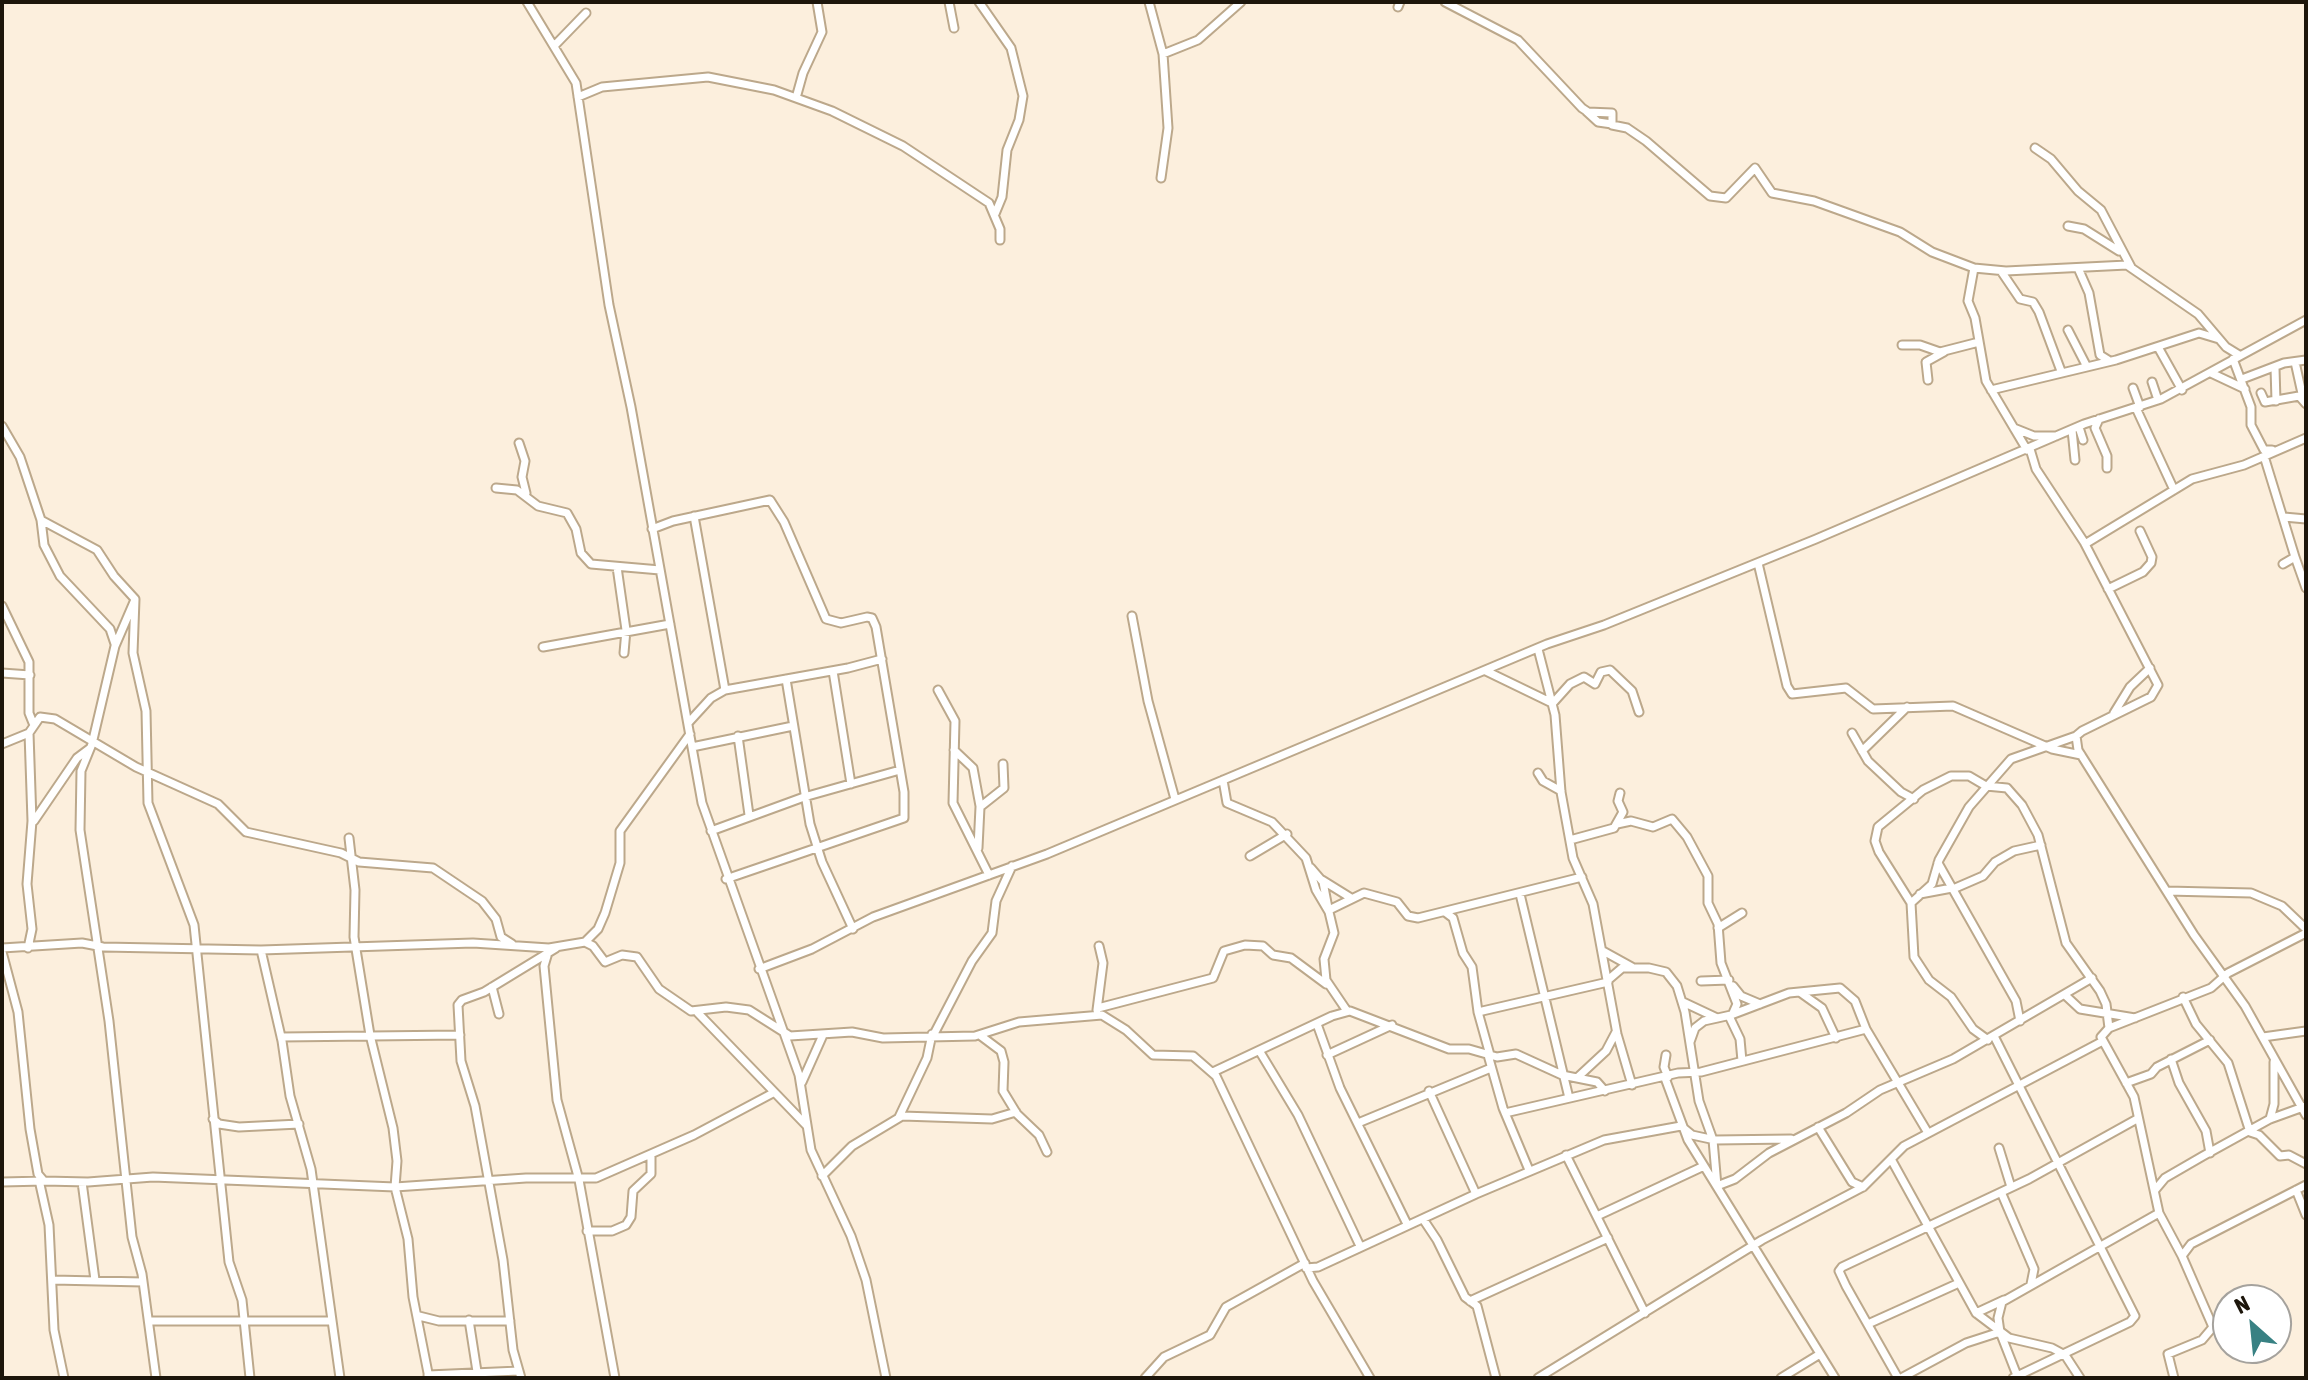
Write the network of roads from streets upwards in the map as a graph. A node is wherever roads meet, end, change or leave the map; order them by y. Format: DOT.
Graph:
graph roads {
  1 [pos="527,2"];
  2 [pos="817,2"];
  3 [pos="949,2"];
  4 [pos="979,2"];
  5 [pos="1149,2"];
  6 [pos="1241,2"];
  7 [pos="1445,2"];
  8 [pos="586,13"];
  9 [pos="954,28"];
  10 [pos="555,45"];
  11 [pos="1163,54"];
  12 [pos="578,97"];
  13 [pos="796,98"];
  14 [pos="2035,148"];
  15 [pos="1161,178"];
  16 [pos="995,214"];
  17 [pos="2068,226"];
  18 [pos="1000,240"];
  19 [pos="2122,251"];
  20 [pos="2131,267"];
  21 [pos="1974,268"];
  22 [pos="2078,268"];
  23 [pos="2001,271"];
  24 [pos="2306,320"];
  25 [pos="2068,330"];
  26 [pos="2221,341"];
  27 [pos="1979,342"];
  28 [pos="1902,345"];
  29 [pos="2158,347"];
  30 [pos="1946,351"];
  31 [pos="2236,357"];
  32 [pos="2108,360"];
  33 [pos="2306,360"];
  34 [pos="2295,362"];
  35 [pos="2086,365"];
  36 [pos="2275,368"];
  37 [pos="2061,371"];
  38 [pos="2211,373"];
  39 [pos="2242,379"];
  40 [pos="1928,380"];
  41 [pos="2152,382"];
  42 [pos="2133,388"];
  43 [pos="2245,389"];
  44 [pos="1991,390"];
  45 [pos="2182,390"];
  46 [pos="2261,393"];
  47 [pos="2158,400"];
  48 [pos="2276,401"];
  49 [pos="2305,401"];
  50 [pos="2138,407"];
  51 [pos="2099,419"];
  52 [pos="2,426"];
  53 [pos="2012,427"];
  54 [pos="2076,428"];
  55 [pos="2061,436"];
  56 [pos="2306,438"];
  57 [pos="2083,440"];
  58 [pos="519,443"];
  59 [pos="2029,449"];
  60 [pos="2276,449"];
  61 [pos="2264,456"];
  62 [pos="2075,460"];
  63 [pos="2107,468"];
  64 [pos="496,488"];
  65 [pos="2174,490"];
  66 [pos="527,495"];
  67 [pos="694,516"];
  68 [pos="2284,517"];
  69 [pos="2306,519"];
  70 [pos="41,520"];
  71 [pos="652,529"];
  72 [pos="2140,531"];
  73 [pos="2085,544"];
  74 [pos="2295,557"];
  75 [pos="1758,563"];
  76 [pos="2283,564"];
  77 [pos="617,567"];
  78 [pos="660,570"];
  79 [pos="2306,588"];
  80 [pos="2108,589"];
  81 [pos="135,600"];
  82 [pos="2,606"];
  83 [pos="1132,616"];
  84 [pos="670,624"];
  85 [pos="626,630"];
  86 [pos="115,646"];
  87 [pos="543,647"];
  88 [pos="1538,649"];
  89 [pos="624,653"];
  90 [pos="882,659"];
  91 [pos="2150,668"];
  92 [pos="833,671"];
  93 [pos="1486,671"];
  94 [pos="2,673"];
  95 [pos="30,675"];
  96 [pos="786,679"];
  97 [pos="725,690"];
  98 [pos="938,690"];
  99 [pos="1550,704"];
  100 [pos="1909,706"];
  101 [pos="1639,712"];
  102 [pos="2113,715"];
  103 [pos="689,722"];
  104 [pos="33,723"];
  105 [pos="793,726"];
  106 [pos="29,733"];
  107 [pos="1852,733"];
  108 [pos="690,734"];
  109 [pos="738,736"];
  110 [pos="2076,736"];
  111 [pos="2,744"];
  112 [pos="91,746"];
  113 [pos="2045,746"];
  114 [pos="692,747"];
  115 [pos="954,750"];
  116 [pos="1862,751"];
  117 [pos="2081,755"];
  118 [pos="1003,764"];
  119 [pos="147,769"];
  120 [pos="900,770"];
  121 [pos="1538,773"];
  122 [pos="1223,780"];
  123 [pos="851,784"];
  124 [pos="1986,786"];
  125 [pos="1561,792"];
  126 [pos="1620,793"];
  127 [pos="804,797"];
  128 [pos="1175,799"];
  129 [pos="1914,799"];
  130 [pos="980,807"];
  131 [pos="749,815"];
  132 [pos="1617,824"];
  133 [pos="32,827"];
  134 [pos="711,831"];
  135 [pos="1287,834"];
  136 [pos="349,838"];
  137 [pos="1570,840"];
  138 [pos="2041,845"];
  139 [pos="818,847"];
  140 [pos="978,851"];
  141 [pos="1250,856"];
  142 [pos="351,858"];
  143 [pos="1938,863"];
  144 [pos="1012,866"];
  145 [pos="1311,868"];
  146 [pos="989,875"];
  147 [pos="1582,877"];
  148 [pos="726,879"];
  149 [pos="1322,880"];
  150 [pos="1953,888"];
  151 [pos="2167,891"];
  152 [pos="1520,894"];
  153 [pos="1920,894"];
  154 [pos="1351,898"];
  155 [pos="1911,903"];
  156 [pos="1328,909"];
  157 [pos="1445,912"];
  158 [pos="1742,913"];
  159 [pos="1718,928"];
  160 [pos="853,929"];
  161 [pos="2306,931"];
  162 [pos="585,942"];
  163 [pos="97,946"];
  164 [pos="518,946"];
  165 [pos="1099,946"];
  166 [pos="356,947"];
  167 [pos="558,947"];
  168 [pos="28,948"];
  169 [pos="195,948"];
  170 [pos="2,950"];
  171 [pos="261,950"];
  172 [pos="1603,951"];
  173 [pos="547,955"];
  174 [pos="1632,967"];
  175 [pos="759,969"];
  176 [pos="2092,978"];
  177 [pos="2224,978"];
  178 [pos="1608,981"];
  179 [pos="1701,981"];
  180 [pos="1729,981"];
  181 [pos="1328,985"];
  182 [pos="492,987"];
  183 [pos="1799,992"];
  184 [pos="1543,995"];
  185 [pos="2065,995"];
  186 [pos="2183,997"];
  187 [pos="1683,1002"];
  188 [pos="1760,1004"];
  189 [pos="1097,1011"];
  190 [pos="1347,1011"];
  191 [pos="1478,1012"];
  192 [pos="698,1013"];
  193 [pos="499,1014"];
  194 [pos="1730,1015"];
  195 [pos="2107,1015"];
  196 [pos="1718,1018"];
  197 [pos="2137,1018"];
  198 [pos="2020,1021"];
  199 [pos="1317,1024"];
  200 [pos="1392,1025"];
  201 [pos="2109,1028"];
  202 [pos="1866,1029"];
  203 [pos="2306,1031"];
  204 [pos="1616,1032"];
  205 [pos="782,1034"];
  206 [pos="933,1034"];
  207 [pos="370,1035"];
  208 [pos="460,1035"];
  209 [pos="823,1035"];
  210 [pos="979,1035"];
  211 [pos="281,1037"];
  212 [pos="2263,1037"];
  213 [pos="1836,1038"];
  214 [pos="1991,1038"];
  215 [pos="2210,1040"];
  216 [pos="2101,1042"];
  217 [pos="1689,1044"];
  218 [pos="1260,1052"];
  219 [pos="1327,1055"];
  220 [pos="1489,1055"];
  221 [pos="1666,1055"];
  222 [pos="2171,1059"];
  223 [pos="1742,1061"];
  224 [pos="2274,1062"];
  225 [pos="1491,1068"];
  226 [pos="1213,1072"];
  227 [pos="1693,1073"];
  228 [pos="1562,1075"];
  229 [pos="1578,1077"];
  230 [pos="1666,1077"];
  231 [pos="1899,1083"];
  232 [pos="2020,1083"];
  233 [pos="2126,1083"];
  234 [pos="801,1084"];
  235 [pos="1632,1085"];
  236 [pos="1429,1091"];
  237 [pos="1605,1091"];
  238 [pos="773,1093"];
  239 [pos="1569,1098"];
  240 [pos="2304,1110"];
  241 [pos="1016,1112"];
  242 [pos="1505,1113"];
  243 [pos="899,1117"];
  244 [pos="213,1119"];
  245 [pos="2137,1119"];
  246 [pos="2270,1119"];
  247 [pos="1358,1123"];
  248 [pos="299,1124"];
  249 [pos="807,1126"];
  250 [pos="1681,1126"];
  251 [pos="1818,1127"];
  252 [pos="2250,1132"];
  253 [pos="1928,1133"];
  254 [pos="1798,1139"];
  255 [pos="1713,1140"];
  256 [pos="1999,1148"];
  257 [pos="1047,1152"];
  258 [pos="2210,1153"];
  259 [pos="651,1154"];
  260 [pos="1566,1155"];
  261 [pos="1891,1159"];
  262 [pos="2059,1161"];
  263 [pos="2306,1164"];
  264 [pos="1704,1166"];
  265 [pos="1529,1170"];
  266 [pos="822,1176"];
  267 [pos="42,1180"];
  268 [pos="221,1180"];
  269 [pos="487,1180"];
  270 [pos="579,1180"];
  271 [pos="126,1181"];
  272 [pos="2,1182"];
  273 [pos="82,1182"];
  274 [pos="2306,1185"];
  275 [pos="311,1186"];
  276 [pos="1717,1186"];
  277 [pos="395,1187"];
  278 [pos="1863,1187"];
  279 [pos="2011,1187"];
  280 [pos="2155,1190"];
  281 [pos="2296,1190"];
  282 [pos="2001,1192"];
  283 [pos="1476,1194"];
  284 [pos="2159,1213"];
  285 [pos="2306,1215"];
  286 [pos="1597,1216"];
  287 [pos="1423,1219"];
  288 [pos="1407,1224"];
  289 [pos="1926,1226"];
  290 [pos="587,1231"];
  291 [pos="1608,1238"];
  292 [pos="1360,1246"];
  293 [pos="1754,1246"];
  294 [pos="2101,1247"];
  295 [pos="2182,1256"];
  296 [pos="1306,1266"];
  297 [pos="2034,1269"];
  298 [pos="2050,1275"];
  299 [pos="53,1280"];
  300 [pos="95,1280"];
  301 [pos="143,1282"];
  302 [pos="1959,1283"];
  303 [pos="2031,1284"];
  304 [pos="2005,1300"];
  305 [pos="1470,1301"];
  306 [pos="1645,1313"];
  307 [pos="1976,1313"];
  308 [pos="419,1316"];
  309 [pos="242,1320"];
  310 [pos="469,1320"];
  311 [pos="150,1321"];
  312 [pos="331,1321"];
  313 [pos="510,1321"];
  314 [pos="1868,1324"];
  315 [pos="2000,1332"];
  316 [pos="1820,1354"];
  317 [pos="2065,1355"];
  318 [pos="520,1374"];
  319 [pos="477,1375"];
  320 [pos="429,1377"];
  321 [pos="2016,1377"];
  322 [pos="64,1378"];
  323 [pos="156,1378"];
  324 [pos="250,1378"];
  325 [pos="340,1378"];
  326 [pos="615,1378"];
  327 [pos="886,1378"];
  328 [pos="1145,1378"];
  329 [pos="1370,1378"];
  330 [pos="1496,1378"];
  331 [pos="1538,1378"];
  332 [pos="1781,1378"];
  333 [pos="1835,1378"];
  334 [pos="1900,1378"];
  335 [pos="2080,1378"];
  336 [pos="2174,1378"];
  1 -- 10 [label="street"];
  2 -- 13 [label="street"];
  3 -- 9 [label="street"];
  4 -- 16 [label="street"];
  5 -- 11 [label="street"];
  6 -- 11 [label="street"];
  7 -- 21 [label="street"];
  8 -- 10 [label="street"];
  10 -- 12 [label="street"];
  11 -- 15 [label="street"];
  12 -- 13 [label="street"];
  12 -- 71 [label="street"];
  13 -- 16 [label="street"];
  14 -- 19 [label="street"];
  16 -- 18 [label="street"];
  17 -- 19 [label="street"];
  19 -- 20 [label="street"];
  20 -- 22 [label="street"];
  20 -- 26 [label="street"];
  21 -- 23 [label="street"];
  21 -- 27 [label="street"];
  22 -- 23 [label="street"];
  22 -- 32 [label="street"];
  23 -- 37 [label="street"];
  24 -- 31 [label="street"];
  25 -- 35 [label="street"];
  26 -- 29 [label="street"];
  26 -- 31 [label="street"];
  27 -- 30 [label="street"];
  27 -- 44 [label="street"];
  28 -- 30 [label="street"];
  29 -- 32 [label="street"];
  29 -- 45 [label="street"];
  30 -- 40 [label="street"];
  31 -- 38 [label="street"];
  31 -- 39 [label="street"];
  32 -- 35 [label="street"];
  33 -- 34 [label="street"];
  34 -- 36 [label="street"];
  34 -- 49 [label="street"];
  35 -- 37 [label="street"];
  36 -- 39 [label="street"];
  36 -- 48 [label="street"];
  37 -- 44 [label="street"];
  38 -- 43 [label="street"];
  38 -- 45 [label="street"];
  39 -- 43 [label="street"];
  41 -- 47 [label="street"];
  42 -- 50 [label="street"];
  43 -- 60 [label="street"];
  44 -- 53 [label="street"];
  45 -- 47 [label="street"];
  46 -- 48 [label="street"];
  47 -- 50 [label="street"];
  48 -- 49 [label="street"];
  50 -- 51 [label="street"];
  50 -- 65 [label="street"];
  51 -- 54 [label="street"];
  51 -- 63 [label="street"];
  52 -- 70 [label="street"];
  53 -- 55 [label="street"];
  53 -- 59 [label="street"];
  54 -- 55 [label="street"];
  54 -- 57 [label="street"];
  54 -- 62 [label="street"];
  55 -- 59 [label="street"];
  56 -- 60 [label="street"];
  58 -- 66 [label="street"];
  59 -- 73 [label="street"];
  59 -- 75 [label="street"];
  60 -- 61 [label="street"];
  61 -- 65 [label="street"];
  61 -- 68 [label="street"];
  64 -- 66 [label="street"];
  65 -- 73 [label="street"];
  66 -- 77 [label="street"];
  67 -- 71 [label="street"];
  67 -- 90 [label="street"];
  67 -- 97 [label="street"];
  68 -- 69 [label="street"];
  68 -- 74 [label="street"];
  70 -- 81 [label="street"];
  70 -- 86 [label="street"];
  71 -- 78 [label="street"];
  72 -- 80 [label="street"];
  73 -- 80 [label="street"];
  74 -- 76 [label="street"];
  74 -- 79 [label="street"];
  75 -- 88 [label="street"];
  75 -- 100 [label="street"];
  77 -- 78 [label="street"];
  77 -- 85 [label="street"];
  78 -- 84 [label="street"];
  80 -- 91 [label="street"];
  81 -- 86 [label="street"];
  81 -- 119 [label="street"];
  82 -- 95 [label="street"];
  83 -- 128 [label="street"];
  84 -- 85 [label="street"];
  84 -- 103 [label="street"];
  85 -- 87 [label="street"];
  85 -- 89 [label="street"];
  86 -- 112 [label="street"];
  88 -- 93 [label="street"];
  88 -- 99 [label="street"];
  90 -- 92 [label="street"];
  90 -- 120 [label="street"];
  91 -- 102 [label="street"];
  91 -- 102 [label="street"];
  92 -- 96 [label="street"];
  92 -- 123 [label="street"];
  93 -- 99 [label="street"];
  93 -- 122 [label="street"];
  94 -- 95 [label="street"];
  95 -- 104 [label="street"];
  96 -- 97 [label="street"];
  96 -- 105 [label="street"];
  97 -- 103 [label="street"];
  98 -- 115 [label="street"];
  99 -- 101 [label="street"];
  99 -- 125 [label="street"];
  100 -- 113 [label="street"];
  100 -- 116 [label="street"];
  102 -- 110 [label="street"];
  103 -- 108 [label="street"];
  104 -- 106 [label="street"];
  104 -- 112 [label="street"];
  105 -- 109 [label="street"];
  105 -- 127 [label="street"];
  106 -- 111 [label="street"];
  106 -- 133 [label="street"];
  107 -- 116 [label="street"];
  108 -- 114 [label="street"];
  108 -- 162 [label="street"];
  109 -- 114 [label="street"];
  109 -- 131 [label="street"];
  110 -- 113 [label="street"];
  110 -- 117 [label="street"];
  112 -- 119 [label="street"];
  112 -- 133 [label="street"];
  112 -- 163 [label="street"];
  113 -- 117 [label="street"];
  113 -- 124 [label="street"];
  114 -- 134 [label="street"];
  115 -- 130 [label="street"];
  115 -- 140 [label="street"];
  116 -- 129 [label="street"];
  117 -- 151 [label="street"];
  118 -- 130 [label="street"];
  119 -- 142 [label="street"];
  119 -- 169 [label="street"];
  120 -- 123 [label="street"];
  120 -- 139 [label="street"];
  121 -- 125 [label="street"];
  122 -- 128 [label="street"];
  122 -- 135 [label="street"];
  123 -- 127 [label="street"];
  124 -- 129 [label="street"];
  124 -- 138 [label="street"];
  124 -- 143 [label="street"];
  125 -- 137 [label="street"];
  126 -- 132 [label="street"];
  127 -- 131 [label="street"];
  127 -- 139 [label="street"];
  128 -- 144 [label="street"];
  129 -- 155 [label="street"];
  130 -- 140 [label="street"];
  131 -- 134 [label="street"];
  132 -- 137 [label="street"];
  132 -- 159 [label="street"];
  133 -- 168 [label="street"];
  134 -- 148 [label="street"];
  135 -- 141 [label="street"];
  135 -- 145 [label="street"];
  136 -- 142 [label="street"];
  137 -- 147 [label="street"];
  138 -- 150 [label="street"];
  138 -- 176 [label="street"];
  139 -- 148 [label="street"];
  139 -- 160 [label="street"];
  140 -- 146 [label="street"];
  142 -- 164 [label="street"];
  142 -- 166 [label="street"];
  143 -- 150 [label="street"];
  143 -- 153 [label="street"];
  144 -- 146 [label="street"];
  144 -- 206 [label="street"];
  145 -- 149 [label="street"];
  145 -- 156 [label="street"];
  146 -- 160 [label="street"];
  147 -- 152 [label="street"];
  147 -- 172 [label="street"];
  148 -- 175 [label="street"];
  149 -- 154 [label="street"];
  149 -- 156 [label="street"];
  150 -- 153 [label="street"];
  150 -- 198 [label="street"];
  151 -- 161 [label="street"];
  151 -- 177 [label="street"];
  152 -- 157 [label="street"];
  152 -- 184 [label="street"];
  153 -- 155 [label="street"];
  154 -- 156 [label="street"];
  154 -- 157 [label="street"];
  155 -- 214 [label="street"];
  156 -- 181 [label="street"];
  157 -- 191 [label="street"];
  158 -- 159 [label="street"];
  159 -- 180 [label="street"];
  160 -- 175 [label="street"];
  161 -- 177 [label="street"];
  162 -- 167 [label="street"];
  162 -- 192 [label="street"];
  163 -- 168 [label="street"];
  163 -- 169 [label="street"];
  163 -- 271 [label="street"];
  164 -- 166 [label="street"];
  164 -- 167 [label="street"];
  165 -- 189 [label="street"];
  166 -- 171 [label="street"];
  166 -- 207 [label="street"];
  167 -- 173 [label="street"];
  168 -- 170 [label="street"];
  169 -- 171 [label="street"];
  169 -- 244 [label="street"];
  170 -- 267 [label="street"];
  171 -- 211 [label="street"];
  172 -- 174 [label="street"];
  172 -- 178 [label="street"];
  173 -- 182 [label="street"];
  173 -- 270 [label="street"];
  174 -- 178 [label="street"];
  174 -- 187 [label="street"];
  175 -- 205 [label="street"];
  176 -- 185 [label="street"];
  176 -- 195 [label="street"];
  177 -- 186 [label="street"];
  177 -- 212 [label="street"];
  178 -- 184 [label="street"];
  178 -- 204 [label="street"];
  179 -- 180 [label="street"];
  180 -- 188 [label="street"];
  180 -- 194 [label="street"];
  181 -- 189 [label="street"];
  181 -- 190 [label="street"];
  182 -- 193 [label="street"];
  182 -- 208 [label="street"];
  183 -- 188 [label="street"];
  183 -- 202 [label="street"];
  183 -- 213 [label="street"];
  184 -- 191 [label="street"];
  184 -- 228 [label="street"];
  185 -- 195 [label="street"];
  185 -- 198 [label="street"];
  186 -- 197 [label="street"];
  186 -- 215 [label="street"];
  187 -- 196 [label="street"];
  187 -- 217 [label="street"];
  188 -- 194 [label="street"];
  189 -- 210 [label="street"];
  189 -- 226 [label="street"];
  190 -- 199 [label="street"];
  190 -- 200 [label="street"];
  191 -- 220 [label="street"];
  192 -- 205 [label="street"];
  192 -- 238 [label="street"];
  194 -- 196 [label="street"];
  194 -- 223 [label="street"];
  195 -- 197 [label="street"];
  195 -- 201 [label="street"];
  196 -- 217 [label="street"];
  197 -- 201 [label="street"];
  198 -- 214 [label="street"];
  199 -- 218 [label="street"];
  199 -- 219 [label="street"];
  200 -- 219 [label="street"];
  200 -- 220 [label="street"];
  201 -- 216 [label="street"];
  202 -- 213 [label="street"];
  202 -- 231 [label="street"];
  203 -- 212 [label="street"];
  204 -- 229 [label="street"];
  204 -- 235 [label="street"];
  205 -- 209 [label="street"];
  205 -- 234 [label="street"];
  206 -- 209 [label="street"];
  206 -- 210 [label="street"];
  206 -- 243 [label="street"];
  207 -- 208 [label="street"];
  207 -- 211 [label="street"];
  207 -- 277 [label="street"];
  208 -- 269 [label="street"];
  209 -- 234 [label="street"];
  210 -- 241 [label="street"];
  211 -- 248 [label="street"];
  212 -- 224 [label="street"];
  213 -- 223 [label="street"];
  214 -- 231 [label="street"];
  214 -- 232 [label="street"];
  215 -- 222 [label="street"];
  215 -- 252 [label="street"];
  216 -- 232 [label="street"];
  216 -- 233 [label="street"];
  217 -- 227 [label="street"];
  218 -- 226 [label="street"];
  218 -- 292 [label="street"];
  219 -- 247 [label="street"];
  220 -- 225 [label="street"];
  220 -- 228 [label="street"];
  221 -- 230 [label="street"];
  222 -- 233 [label="street"];
  222 -- 258 [label="street"];
  223 -- 227 [label="street"];
  224 -- 240 [label="street"];
  224 -- 246 [label="street"];
  225 -- 236 [label="street"];
  225 -- 242 [label="street"];
  226 -- 296 [label="street"];
  227 -- 230 [label="street"];
  227 -- 255 [label="street"];
  228 -- 229 [label="street"];
  228 -- 239 [label="street"];
  229 -- 237 [label="street"];
  230 -- 235 [label="street"];
  230 -- 250 [label="street"];
  231 -- 251 [label="street"];
  231 -- 253 [label="street"];
  232 -- 253 [label="street"];
  232 -- 262 [label="street"];
  233 -- 245 [label="street"];
  234 -- 249 [label="street"];
  235 -- 237 [label="street"];
  236 -- 247 [label="street"];
  236 -- 283 [label="street"];
  237 -- 239 [label="street"];
  238 -- 249 [label="street"];
  238 -- 259 [label="street"];
  239 -- 242 [label="street"];
  240 -- 246 [label="street"];
  241 -- 243 [label="street"];
  241 -- 257 [label="street"];
  242 -- 265 [label="street"];
  243 -- 266 [label="street"];
  244 -- 248 [label="street"];
  244 -- 268 [label="street"];
  245 -- 262 [label="street"];
  245 -- 280 [label="street"];
  246 -- 252 [label="street"];
  247 -- 288 [label="street"];
  248 -- 275 [label="street"];
  249 -- 266 [label="street"];
  250 -- 255 [label="street"];
  250 -- 260 [label="street"];
  250 -- 264 [label="street"];
  251 -- 254 [label="street"];
  251 -- 278 [label="street"];
  252 -- 258 [label="street"];
  252 -- 263 [label="street"];
  253 -- 261 [label="street"];
  254 -- 255 [label="street"];
  254 -- 276 [label="street"];
  255 -- 276 [label="street"];
  256 -- 279 [label="street"];
  258 -- 280 [label="street"];
  259 -- 270 [label="street"];
  259 -- 290 [label="street"];
  260 -- 265 [label="street"];
  260 -- 286 [label="street"];
  261 -- 278 [label="street"];
  261 -- 289 [label="street"];
  262 -- 279 [label="street"];
  262 -- 294 [label="street"];
  264 -- 276 [label="street"];
  264 -- 286 [label="street"];
  265 -- 283 [label="street"];
  266 -- 327 [label="street"];
  267 -- 272 [label="street"];
  267 -- 273 [label="street"];
  267 -- 299 [label="street"];
  268 -- 271 [label="street"];
  268 -- 275 [label="street"];
  268 -- 309 [label="street"];
  269 -- 270 [label="street"];
  269 -- 277 [label="street"];
  269 -- 313 [label="street"];
  270 -- 290 [label="street"];
  271 -- 273 [label="street"];
  271 -- 301 [label="street"];
  273 -- 300 [label="street"];
  274 -- 281 [label="street"];
  275 -- 277 [label="street"];
  275 -- 312 [label="street"];
  276 -- 293 [label="street"];
  277 -- 308 [label="street"];
  278 -- 293 [label="street"];
  279 -- 282 [label="street"];
  280 -- 284 [label="street"];
  281 -- 285 [label="street"];
  281 -- 295 [label="street"];
  282 -- 289 [label="street"];
  282 -- 297 [label="street"];
  283 -- 287 [label="street"];
  284 -- 294 [label="street"];
  284 -- 295 [label="street"];
  286 -- 291 [label="street"];
  287 -- 288 [label="street"];
  287 -- 305 [label="street"];
  288 -- 292 [label="street"];
  289 -- 302 [label="street"];
  289 -- 314 [label="street"];
  290 -- 326 [label="street"];
  291 -- 305 [label="street"];
  291 -- 306 [label="street"];
  292 -- 296 [label="street"];
  293 -- 306 [label="street"];
  293 -- 316 [label="street"];
  294 -- 298 [label="street"];
  294 -- 317 [label="street"];
  295 -- 336 [label="street"];
  296 -- 328 [label="street"];
  296 -- 329 [label="street"];
  297 -- 298 [label="street"];
  297 -- 303 [label="street"];
  298 -- 303 [label="street"];
  299 -- 300 [label="street"];
  299 -- 322 [label="street"];
  300 -- 301 [label="street"];
  301 -- 311 [label="street"];
  302 -- 307 [label="street"];
  302 -- 314 [label="street"];
  303 -- 304 [label="street"];
  304 -- 307 [label="street"];
  304 -- 315 [label="street"];
  305 -- 330 [label="street"];
  306 -- 331 [label="street"];
  307 -- 315 [label="street"];
  308 -- 310 [label="street"];
  308 -- 320 [label="street"];
  309 -- 311 [label="street"];
  309 -- 312 [label="street"];
  309 -- 324 [label="street"];
  310 -- 313 [label="street"];
  310 -- 319 [label="street"];
  311 -- 323 [label="street"];
  312 -- 325 [label="street"];
  313 -- 318 [label="street"];
  314 -- 334 [label="street"];
  315 -- 317 [label="street"];
  315 -- 321 [label="street"];
  315 -- 334 [label="street"];
  316 -- 332 [label="street"];
  316 -- 333 [label="street"];
  317 -- 321 [label="street"];
  317 -- 335 [label="street"];
  318 -- 319 [label="street"];
  319 -- 320 [label="street"];
}
